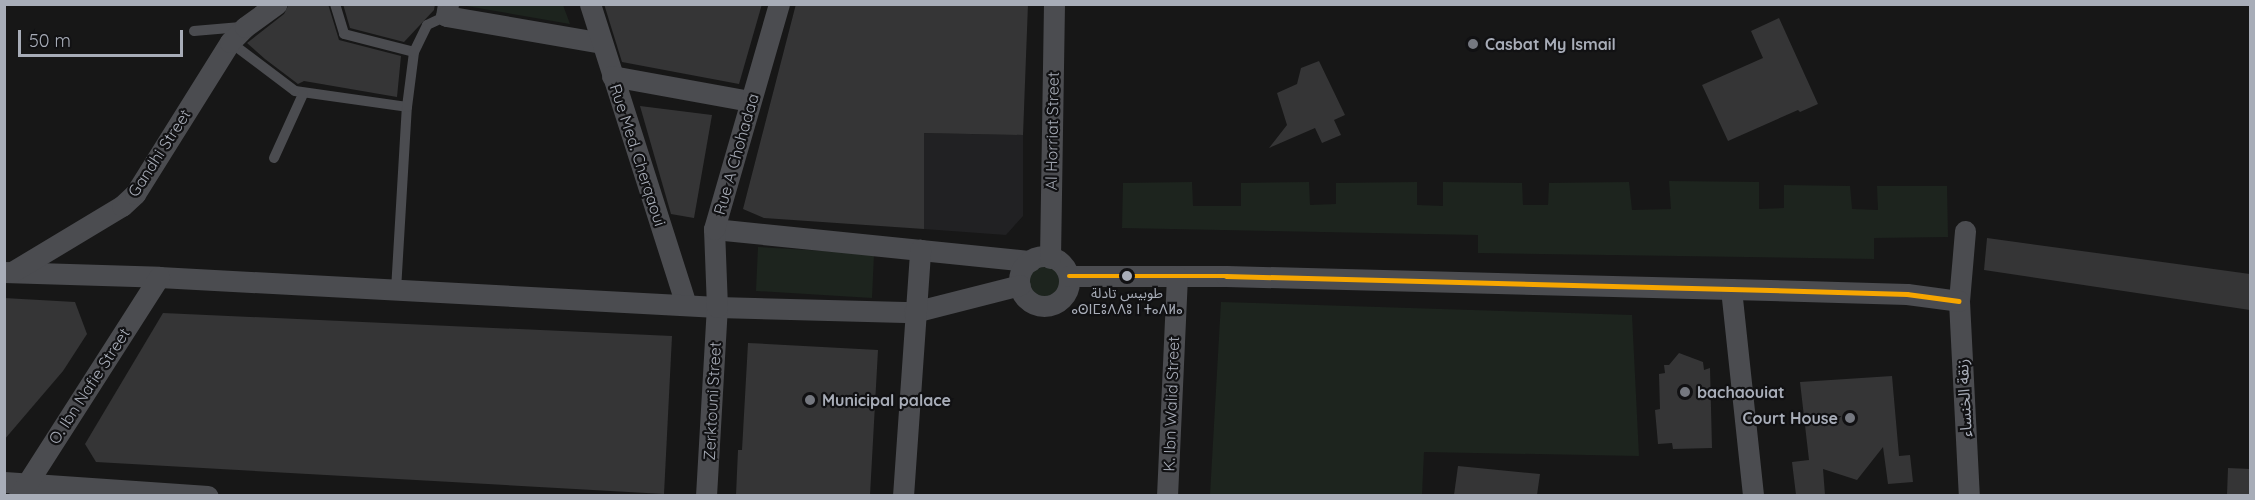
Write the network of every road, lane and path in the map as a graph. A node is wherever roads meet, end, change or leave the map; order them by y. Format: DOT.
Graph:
graph roads {
  1 [pos="277,4"];
  2 [pos="335,4"];
  3 [pos="590,4"];
  4 [pos="779,4"];
  5 [pos="1054,4"];
  6 [pos="447,10"];
  7 [pos="194,31"];
  8 [pos="237,35"];
  9 [pos="602,43"];
  10 [pos="414,52"];
  11 [pos="612,76"];
  12 [pos="303,94"];
  13 [pos="750,101"];
  14 [pos="407,107"];
  15 [pos="273,158"];
  16 [pos="714,229"];
  17 [pos="1965,231"];
  18 [pos="920,250"];
  19 [pos="1040,259"];
  20 [pos="8,272"];
  21 [pos="1069,276"];
  22 [pos="1177,276"];
  23 [pos="159,277"];
  24 [pos="1020,285"];
  25 [pos="1731,289"];
  26 [pos="396,290"];
  27 [pos="1959,301"];
  28 [pos="686,305"];
  29 [pos="717,307"];
  30 [pos="914,312"];
  31 [pos="4,482"];
  32 [pos="23,490"];
  33 [pos="146,494"];
  34 [pos="208,495"];
  35 [pos="706,495"];
  36 [pos="903,495"];
  37 [pos="1167,495"];
  38 [pos="1753,495"];
  39 [pos="1969,495"];
  1 -- 8 [label="street, Gandhi Street"];
  2 -- 10 [label="lane"];
  3 -- 9 [label="street, Rue Med. Cherqaoui"];
  4 -- 13 [label="street, Rue A Chohadaa"];
  5 -- 19 [label="street, Al Horriat Street"];
  6 -- 9 [label="street"];
  6 -- 10 [label="lane"];
  7 -- 8 [label="lane"];
  8 -- 12 [label="lane"];
  8 -- 20 [label="street, Gandhi Street"];
  9 -- 11 [label="street, Rue Med. Cherqaoui"];
  10 -- 14 [label="lane"];
  11 -- 13 [label="street"];
  11 -- 28 [label="street, Rue Med. Cherqaoui"];
  12 -- 14 [label="lane"];
  12 -- 15 [label="lane"];
  13 -- 16 [label="street, Rue A Chohadaa"];
  14 -- 26 [label="lane"];
  16 -- 18 [label="street"];
  16 -- 29 [label="street, Rue A Chohadaa"];
  17 -- 27 [label="street, زنقة الخنساء"];
  18 -- 19 [label="street"];
  18 -- 30 [label="street"];
  19 -- 21 [label="street"];
  19 -- 24 [label="street"];
  20 -- 23 [label="street"];
  21 -- 22 [label="street"];
  21 -- 24 [label="street"];
  22 -- 25 [label="street"];
  22 -- 37 [label="street, K. Ibn Walid Street"];
  23 -- 26 [label="street"];
  23 -- 32 [label="street, O. Ibn Nafie Street"];
  24 -- 30 [label="street"];
  25 -- 27 [label="street"];
  25 -- 38 [label="street"];
  26 -- 28 [label="street"];
  27 -- 39 [label="street, زنقة الخنساء"];
  28 -- 29 [label="street"];
  29 -- 30 [label="street"];
  29 -- 35 [label="street, Zerktouni Street"];
  30 -- 36 [label="street"];
  31 -- 32 [label="street"];
  32 -- 33 [label="street"];
  33 -- 34 [label="street"];
}
